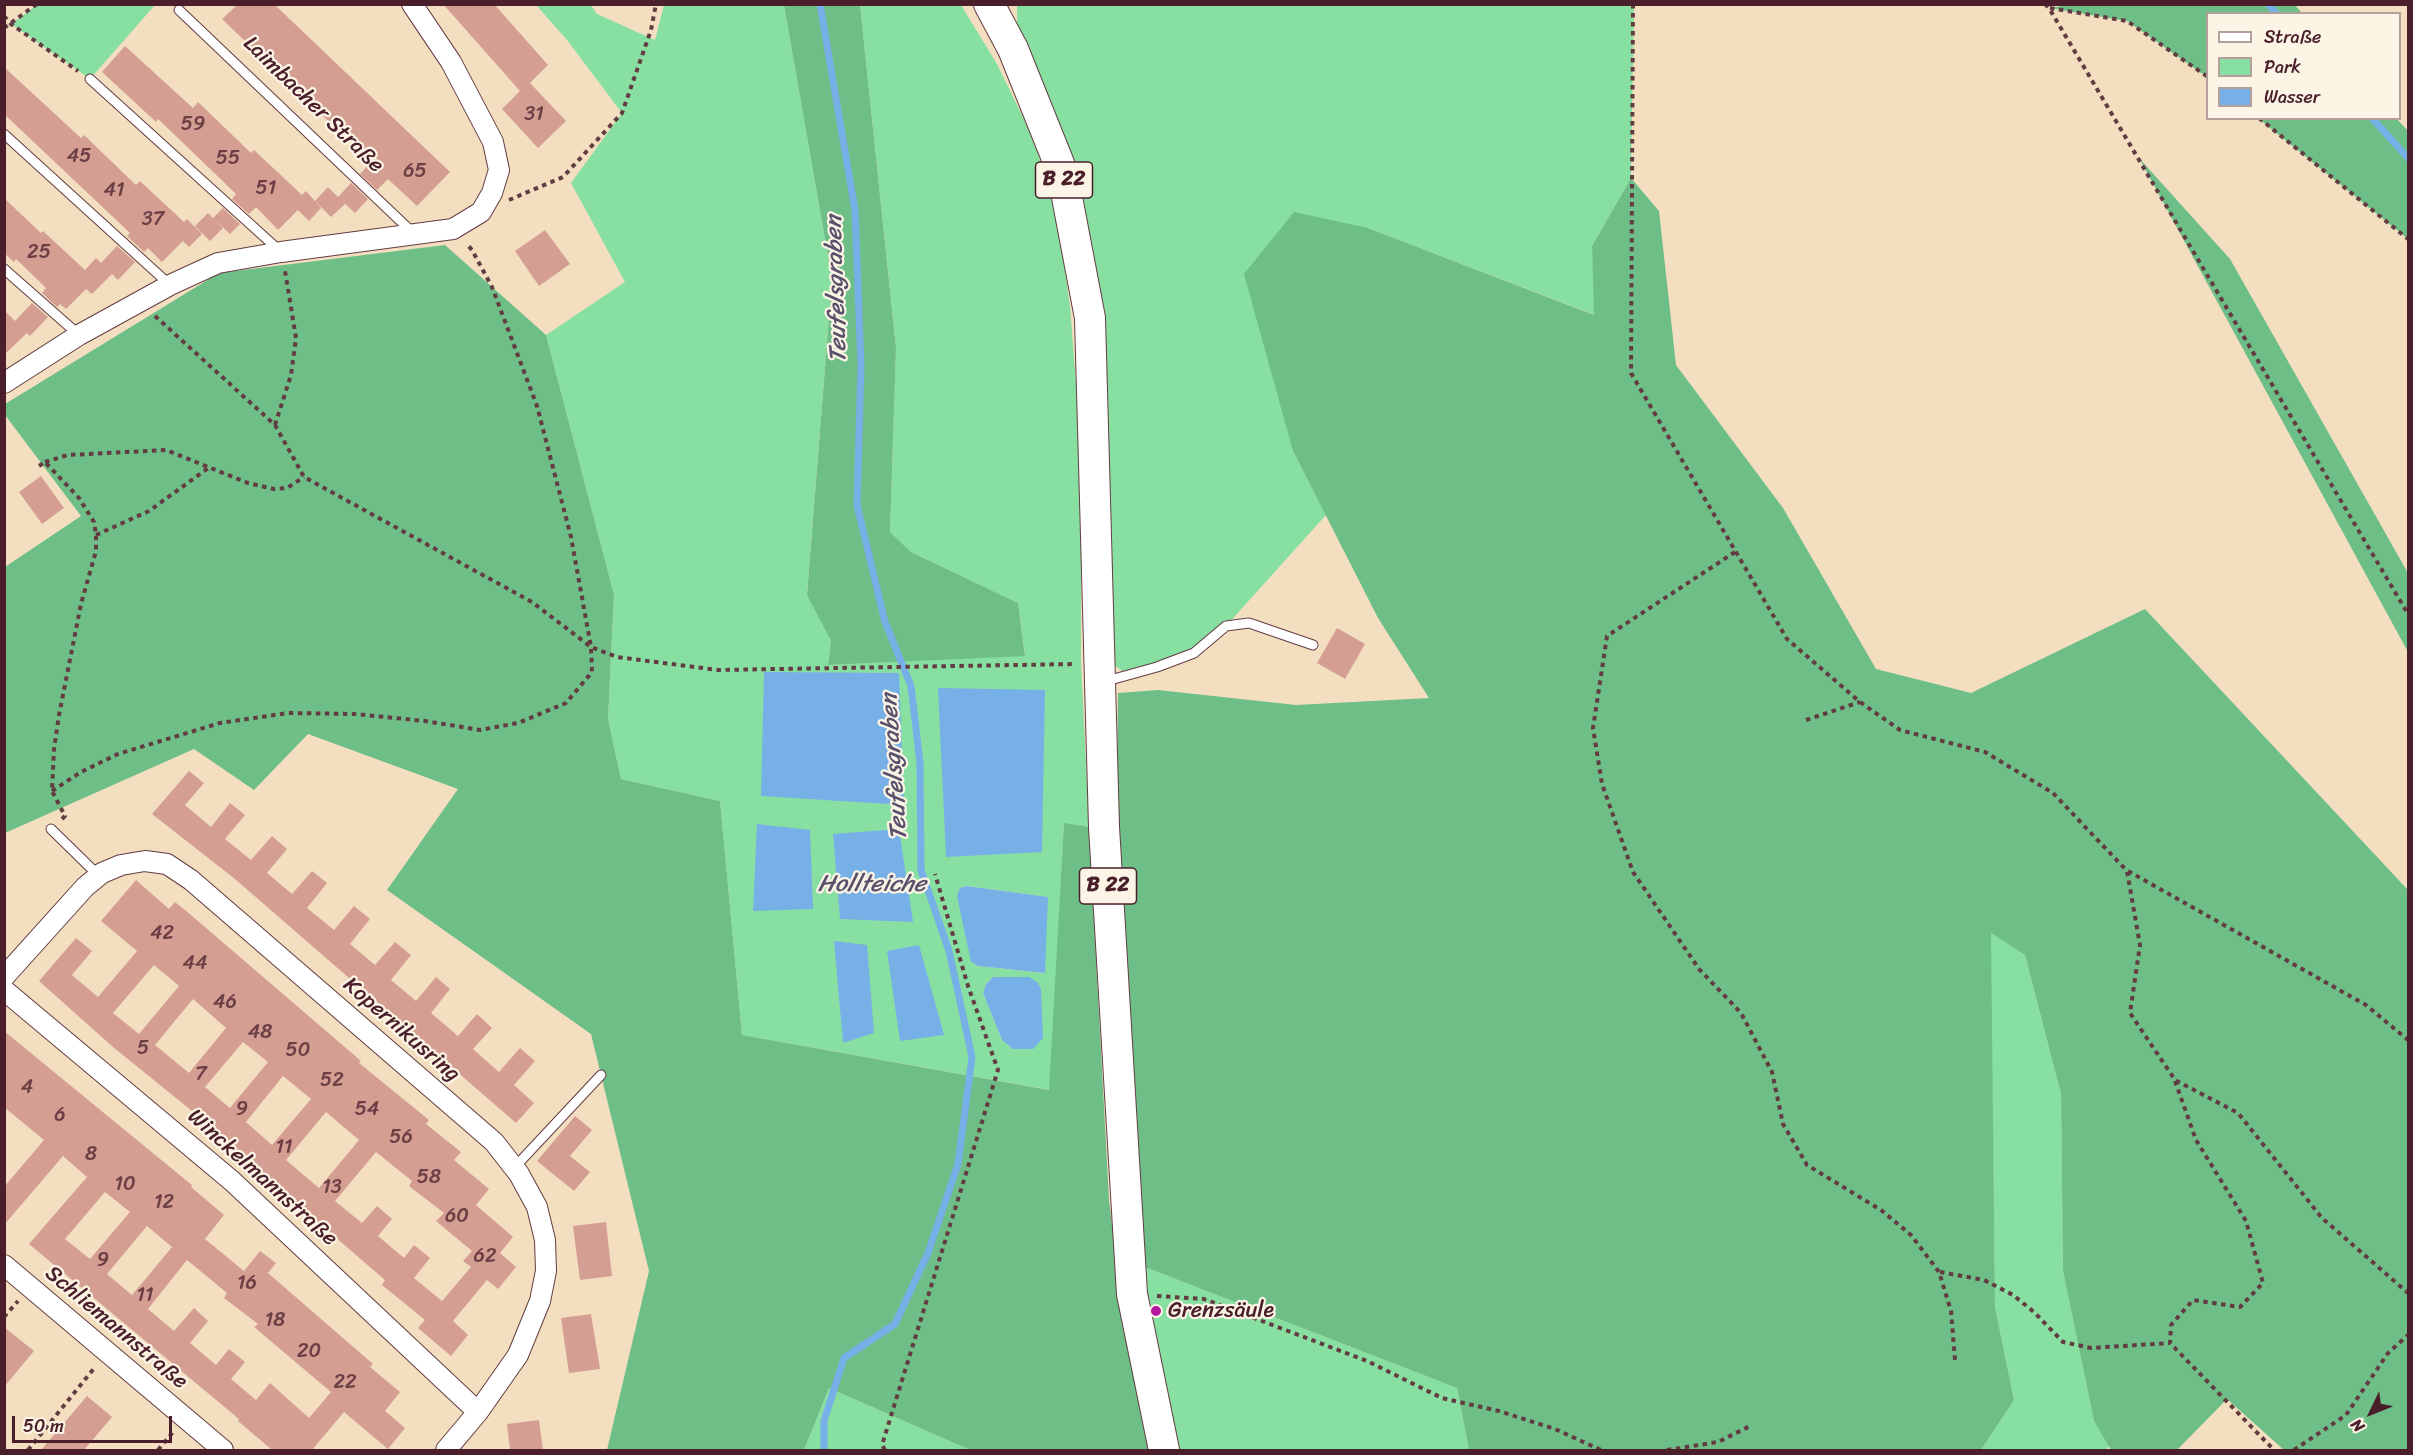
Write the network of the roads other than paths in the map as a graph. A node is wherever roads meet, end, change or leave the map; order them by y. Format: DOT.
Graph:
graph roads {
  1 [pos="412,4"];
  2 [pos="990,4"];
  3 [pos="179,10"];
  4 [pos="90,79"];
  5 [pos="4,134"];
  6 [pos="414,234"];
  7 [pos="281,252"];
  8 [pos="4,269"];
  9 [pos="170,285"];
  10 [pos="79,335"];
  11 [pos="4,384"];
  12 [pos="1313,645"];
  13 [pos="1100,673"];
  14 [pos="51,829"];
  15 [pos="99,876"];
  16 [pos="4,977"];
  17 [pos="4,990"];
  18 [pos="601,1075"];
  19 [pos="514,1168"];
  20 [pos="4,1265"];
  21 [pos="478,1412"];
  22 [pos="223,1450"];
  23 [pos="446,1450"];
  24 [pos="1164,1450"];
  1 -- 6 [label="street"];
  2 -- 13 [label="main road, B 22"];
  3 -- 6 [label="lane, Laimbacher Straße"];
  4 -- 7 [label="lane"];
  5 -- 9 [label="lane"];
  6 -- 7 [label="street"];
  7 -- 9 [label="street"];
  8 -- 10 [label="lane"];
  9 -- 10 [label="street"];
  10 -- 11 [label="street"];
  12 -- 13 [label="lane"];
  13 -- 24 [label="main road, B 22"];
  14 -- 15 [label="lane"];
  15 -- 16 [label="street, Kopernikusring"];
  15 -- 19 [label="street, Kopernikusring"];
  17 -- 21 [label="street, Winckelmannstraße"];
  18 -- 19 [label="lane"];
  19 -- 21 [label="street, Kopernikusring"];
  20 -- 22 [label="street, Schliemannstraße"];
  21 -- 23 [label="street, Kopernikusring"];
}
